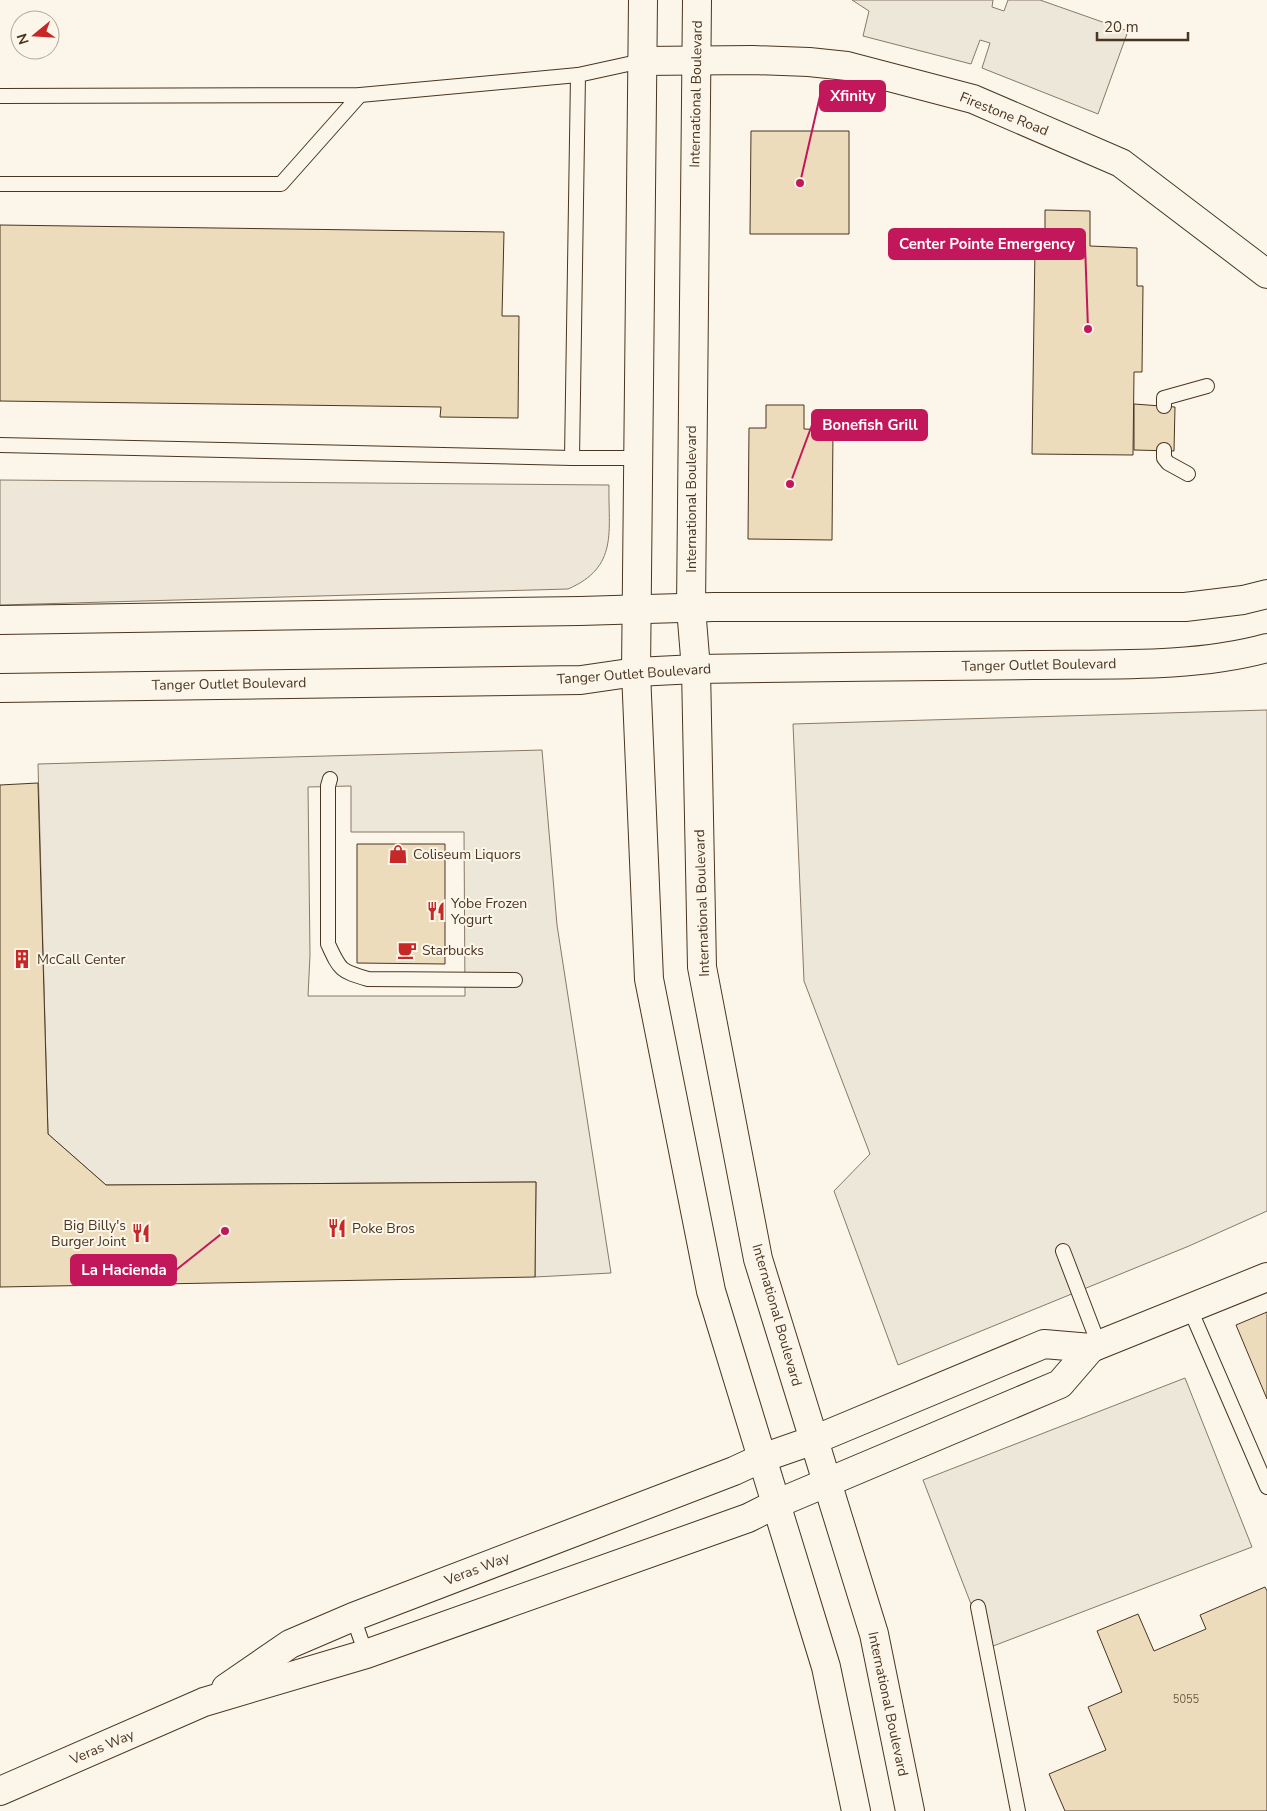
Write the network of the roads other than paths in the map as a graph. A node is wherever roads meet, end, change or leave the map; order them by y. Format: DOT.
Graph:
graph roads {
  1 [pos="643,0"];
  2 [pos="697,0"];
  3 [pos="642,61"];
  4 [pos="696,61"];
  5 [pos="578,75"];
  6 [pos="360,95"];
  7 [pos="0,96"];
  8 [pos="0,184"];
  9 [pos="1264,264"];
  10 [pos="1207,386"];
  11 [pos="1164,406"];
  12 [pos="0,445"];
  13 [pos="1164,450"];
  14 [pos="572,458"];
  15 [pos="637,458"];
  16 [pos="1188,474"];
  17 [pos="1267,594"];
  18 [pos="691,608"];
  19 [pos="636,609"];
  20 [pos="0,620"];
  21 [pos="1267,648"];
  22 [pos="696,669"];
  23 [pos="636,672"];
  24 [pos="0,688"];
  25 [pos="330,779"];
  26 [pos="515,980"];
  27 [pos="1063,1251"];
  28 [pos="1267,1278"];
  29 [pos="1190,1309"];
  30 [pos="1095,1347"];
  31 [pos="814,1440"];
  32 [pos="762,1458"];
  33 [pos="827,1482"];
  34 [pos="1267,1486"];
  35 [pos="776,1504"];
  36 [pos="978,1607"];
  37 [pos="353,1617"];
  38 [pos="366,1654"];
  39 [pos="204,1702"];
  40 [pos="0,1791"];
  41 [pos="856,1811"];
  42 [pos="910,1811"];
  43 [pos="1018,1811"];
  1 -- 3 [label="street"];
  2 -- 4 [label="street, International Boulevard"];
  3 -- 4 [label="street, Firestone Road"];
  3 -- 5 [label="lane"];
  3 -- 15 [label="street"];
  4 -- 9 [label="street, Firestone Road"];
  4 -- 18 [label="street, International Boulevard"];
  5 -- 6 [label="lane"];
  5 -- 14 [label="lane"];
  6 -- 7 [label="lane"];
  6 -- 8 [label="lane"];
  10 -- 11 [label="lane"];
  12 -- 14 [label="lane"];
  13 -- 16 [label="lane"];
  14 -- 15 [label="lane"];
  15 -- 19 [label="street"];
  17 -- 18 [label="street"];
  18 -- 19 [label="street"];
  18 -- 22 [label="street, International Boulevard"];
  19 -- 20 [label="street"];
  19 -- 23 [label="street"];
  21 -- 22 [label="street, Tanger Outlet Boulevard"];
  22 -- 23 [label="street, Tanger Outlet Boulevard"];
  22 -- 31 [label="street, International Boulevard"];
  23 -- 24 [label="street, Tanger Outlet Boulevard"];
  23 -- 32 [label="street"];
  25 -- 26 [label="lane"];
  27 -- 30 [label="lane"];
  28 -- 29 [label="street"];
  29 -- 30 [label="street"];
  29 -- 34 [label="lane"];
  30 -- 31 [label="street, Veras Way"];
  30 -- 33 [label="street, Veras Way"];
  31 -- 32 [label="street, Veras Way"];
  31 -- 33 [label="street, International Boulevard"];
  32 -- 35 [label="street"];
  32 -- 37 [label="street, Veras Way"];
  33 -- 35 [label="street, Veras Way"];
  33 -- 42 [label="street, International Boulevard"];
  35 -- 38 [label="street, Veras Way"];
  35 -- 41 [label="street"];
  36 -- 43 [label="lane"];
  37 -- 38 [label="lane"];
  37 -- 39 [label="street, Veras Way"];
  38 -- 39 [label="street, Veras Way"];
  39 -- 40 [label="street, Veras Way"];
}
